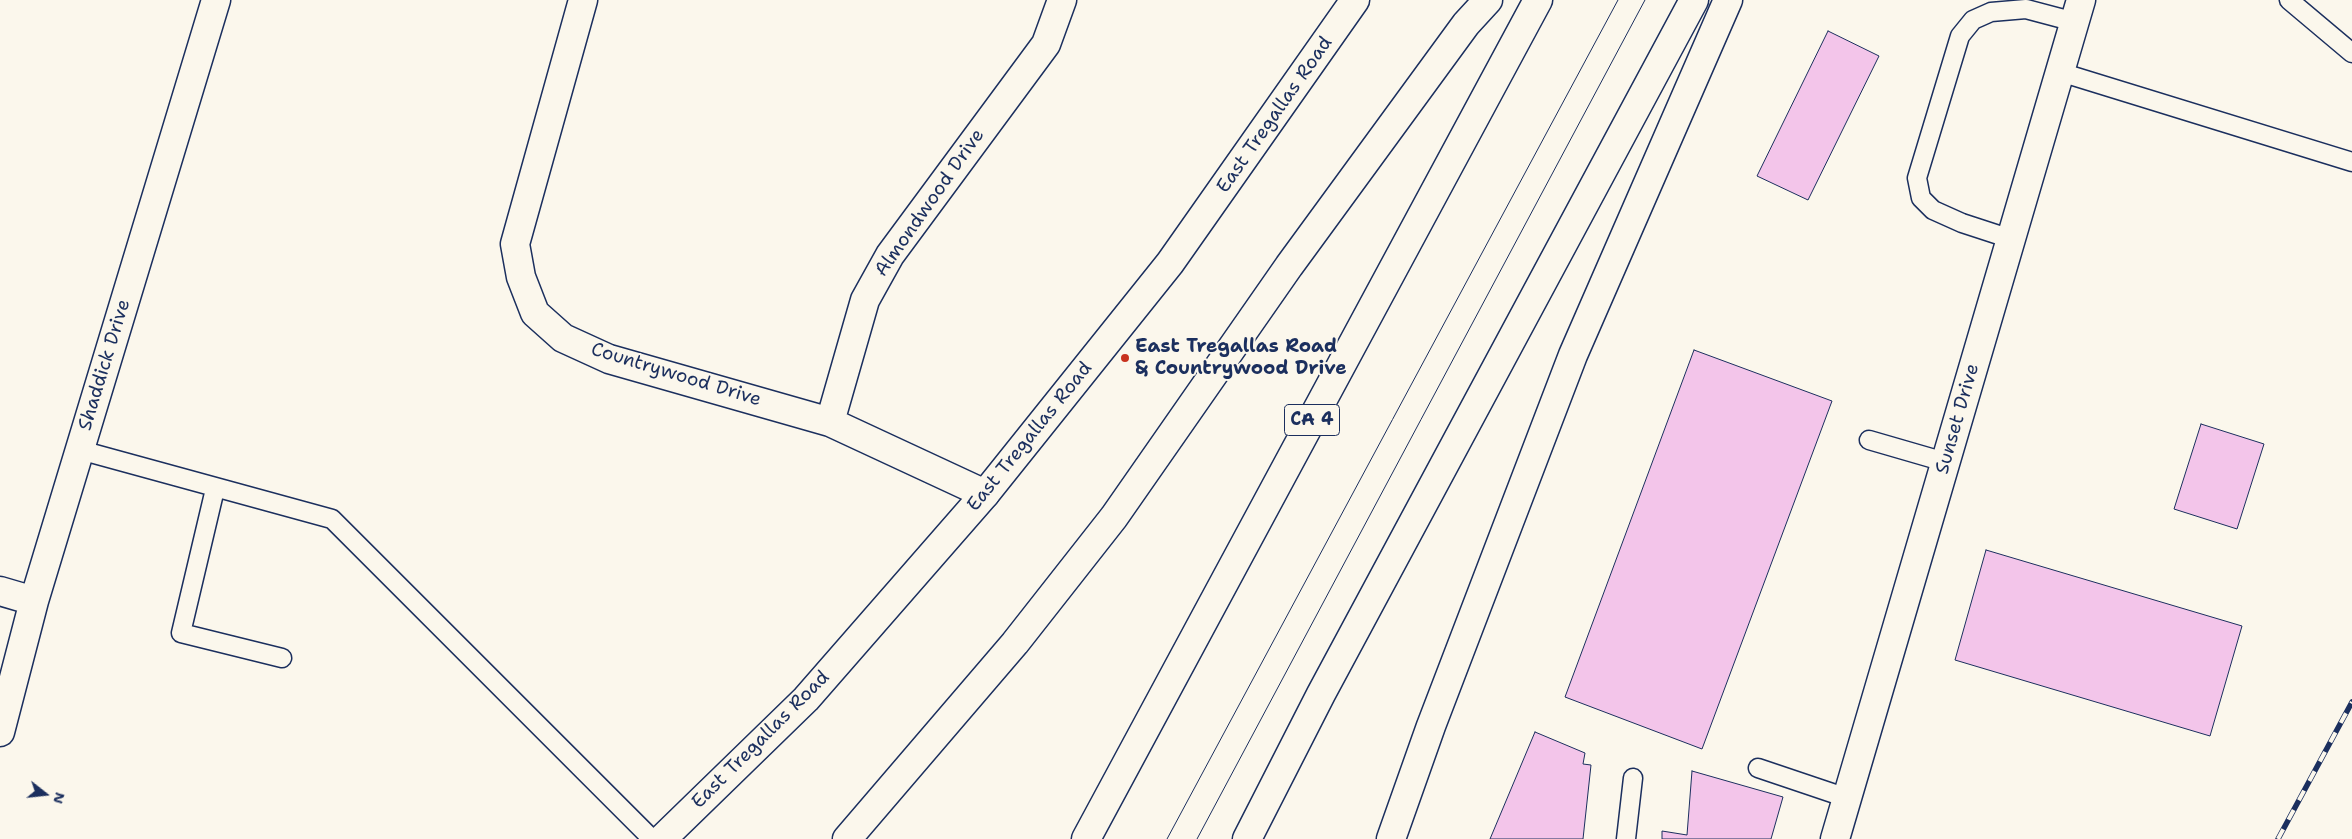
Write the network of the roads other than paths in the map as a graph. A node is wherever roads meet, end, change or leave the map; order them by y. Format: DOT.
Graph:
graph roads {
  1 [pos="216,0"];
  2 [pos="583,0"];
  3 [pos="1062,0"];
  4 [pos="1355,0"];
  5 [pos="1488,0"];
  6 [pos="1538,0"];
  7 [pos="1694,0"];
  8 [pos="1728,0"];
  9 [pos="2289,0"];
  10 [pos="2078,11"];
  11 [pos="2352,53"];
  12 [pos="2060,72"];
  13 [pos="2352,162"];
  14 [pos="2011,239"];
  15 [pos="830,422"];
  16 [pos="1869,440"];
  17 [pos="80,450"];
  18 [pos="1945,462"];
  19 [pos="215,489"];
  20 [pos="985,494"];
  21 [pos="0,591"];
  22 [pos="34,601"];
  23 [pos="282,658"];
  24 [pos="0,732"];
  25 [pos="1758,768"];
  26 [pos="1633,778"];
  27 [pos="1847,798"];
  28 [pos="652,839"];
  29 [pos="662,839"];
  30 [pos="847,839"];
  31 [pos="1086,839"];
  32 [pos="1247,839"];
  33 [pos="1390,839"];
  34 [pos="1626,839"];
  35 [pos="1835,839"];
  1 -- 17 [label="main road, Shaddick Drive"];
  2 -- 15 [label="main road, Countrywood Drive"];
  3 -- 15 [label="main road, Almondwood Drive"];
  4 -- 20 [label="main road, East Tregallas Road"];
  5 -- 30 [label="main road"];
  6 -- 31 [label="main road, CA 4"];
  7 -- 32 [label="main road"];
  8 -- 33 [label="main road"];
  9 -- 11 [label="lane"];
  10 -- 12 [label="main road, Sunset Drive"];
  10 -- 14 [label="lane"];
  12 -- 13 [label="lane"];
  12 -- 14 [label="main road, Sunset Drive"];
  14 -- 18 [label="main road, Sunset Drive"];
  15 -- 20 [label="main road, Countrywood Drive"];
  16 -- 18 [label="lane"];
  17 -- 19 [label="lane"];
  17 -- 22 [label="main road, Shaddick Drive"];
  18 -- 27 [label="main road, Sunset Drive"];
  19 -- 23 [label="lane"];
  19 -- 28 [label="lane"];
  20 -- 29 [label="main road, East Tregallas Road"];
  21 -- 22 [label="main road"];
  22 -- 24 [label="main road, Shaddick Drive"];
  25 -- 27 [label="lane"];
  26 -- 34 [label="lane"];
  27 -- 35 [label="main road, Sunset Drive"];
}
